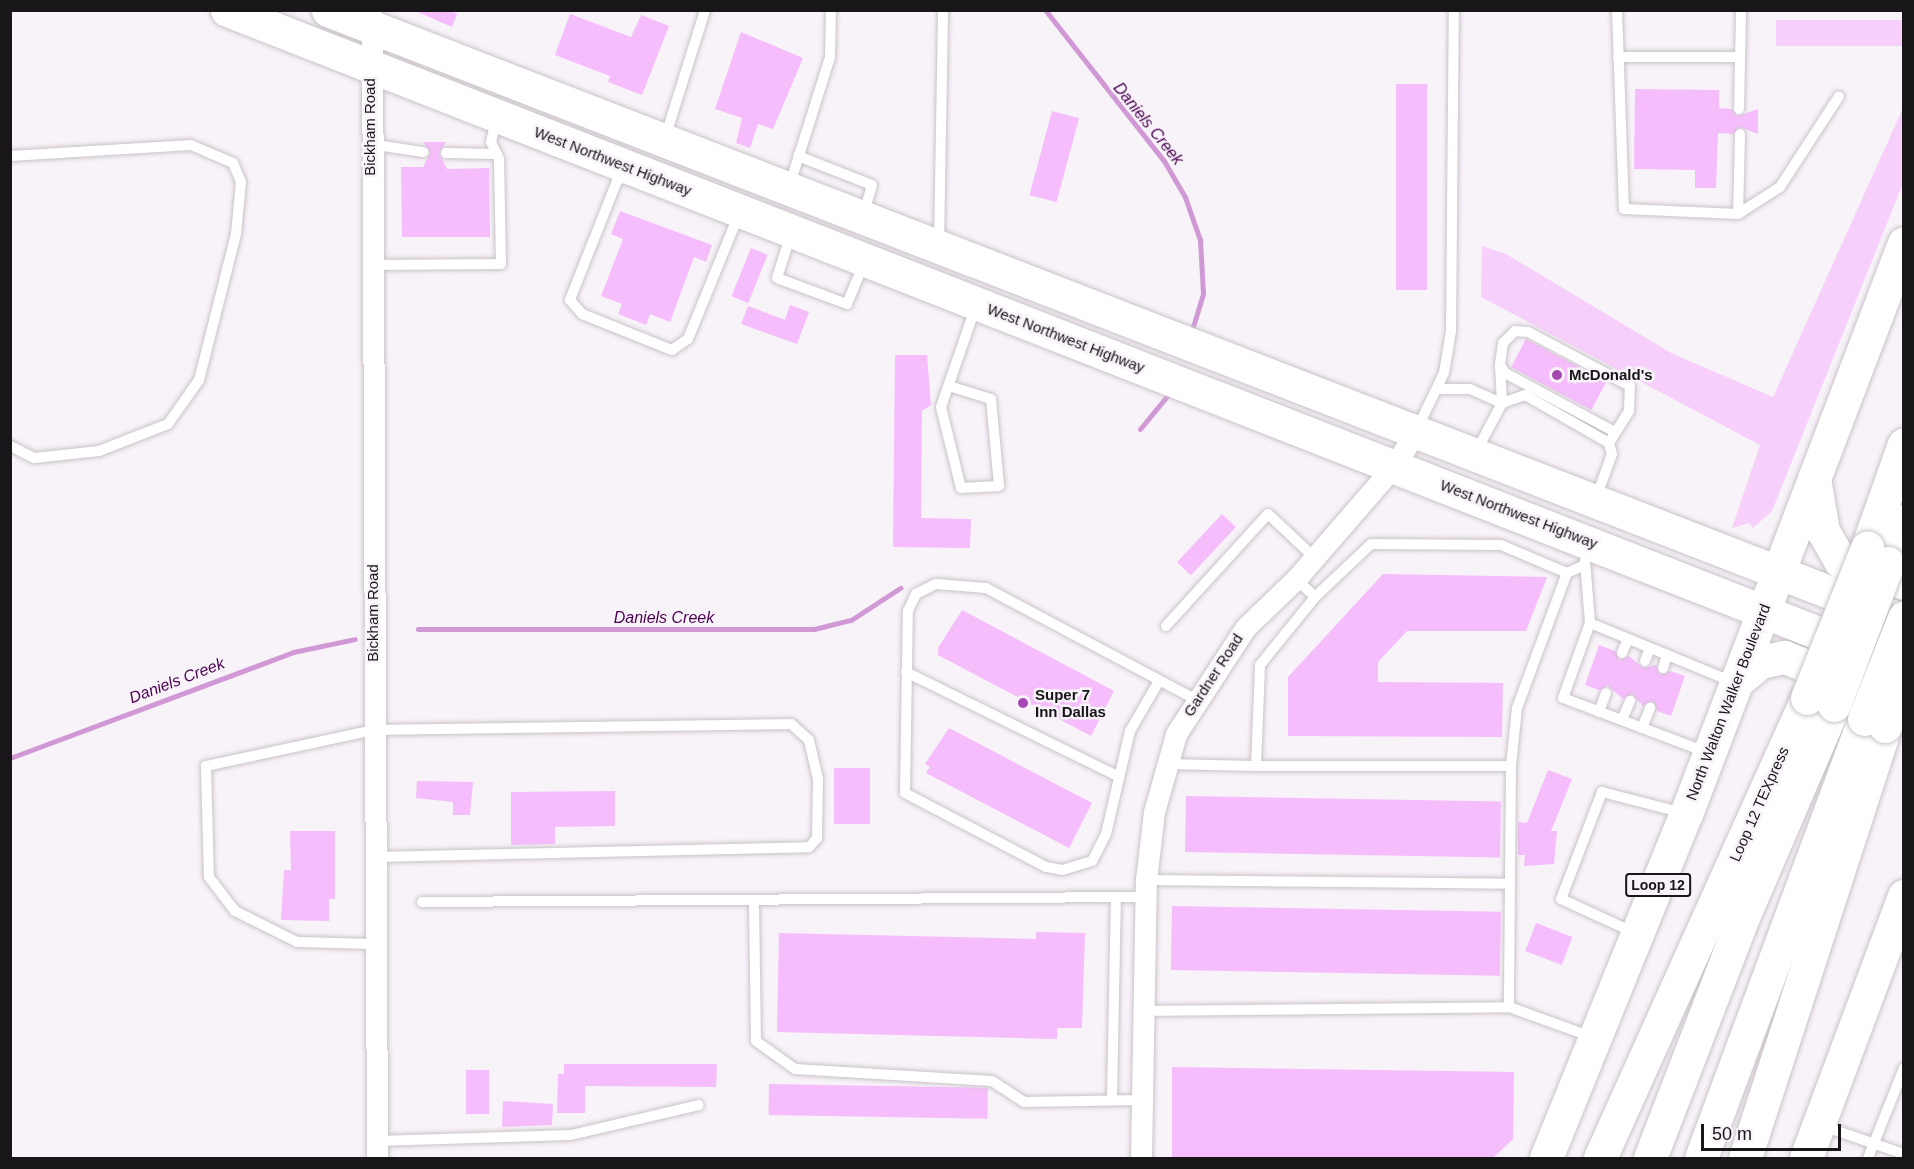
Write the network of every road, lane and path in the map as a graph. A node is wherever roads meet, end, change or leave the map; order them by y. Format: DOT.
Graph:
graph roads {
  1 [pos="227,10"];
  2 [pos="328,10"];
  3 [pos="705,10"];
  4 [pos="831,10"];
  5 [pos="943,10"];
  6 [pos="1454,10"];
  7 [pos="1617,10"];
  8 [pos="1741,10"];
  9 [pos="372,19"];
  10 [pos="1618,57"];
  11 [pos="1740,57"];
  12 [pos="369,67"];
  13 [pos="1839,96"];
  14 [pos="1739,109"];
  15 [pos="497,117"];
  16 [pos="1740,134"];
  17 [pos="657,139"];
  18 [pos="370,144"];
  19 [pos="423,152"];
  20 [pos="446,153"];
  21 [pos="497,154"];
  22 [pos="10,156"];
  23 [pos="798,156"];
  24 [pos="637,170"];
  25 [pos="788,189"];
  26 [pos="740,211"];
  27 [pos="1738,214"];
  28 [pos="871,221"];
  29 [pos="792,231"];
  30 [pos="1904,243"];
  31 [pos="938,248"];
  32 [pos="866,260"];
  33 [pos="370,265"];
  34 [pos="978,303"];
  35 [pos="1500,365"];
  36 [pos="949,386"];
  37 [pos="1438,389"];
  38 [pos="1502,403"];
  39 [pos="1416,432"];
  40 [pos="1615,432"];
  41 [pos="1609,443"];
  42 [pos="1904,444"];
  43 [pos="10,446"];
  44 [pos="1474,455"];
  45 [pos="1394,466"];
  46 [pos="1814,478"];
  47 [pos="1594,501"];
  48 [pos="1904,521"];
  49 [pos="1588,555"];
  50 [pos="1315,558"];
  51 [pos="1886,565"];
  52 [pos="1777,571"];
  53 [pos="1567,573"];
  54 [pos="1296,579"];
  55 [pos="1315,597"];
  56 [pos="1763,609"];
  57 [pos="1904,620"];
  58 [pos="1590,623"];
  59 [pos="1166,626"];
  60 [pos="1628,639"];
  61 [pos="1650,648"];
  62 [pos="1622,653"];
  63 [pos="1667,655"];
  64 [pos="1645,661"];
  65 [pos="1663,668"];
  66 [pos="1904,668"];
  67 [pos="906,672"];
  68 [pos="1159,681"];
  69 [pos="1904,681"];
  70 [pos="1735,683"];
  71 [pos="1606,693"];
  72 [pos="1195,699"];
  73 [pos="1630,701"];
  74 [pos="1821,701"];
  75 [pos="1650,708"];
  76 [pos="1599,712"];
  77 [pos="1884,716"];
  78 [pos="1622,720"];
  79 [pos="1642,728"];
  80 [pos="374,730"];
  81 [pos="1709,753"];
  82 [pos="1166,764"];
  83 [pos="1256,766"];
  84 [pos="1511,766"];
  85 [pos="1119,777"];
  86 [pos="1686,814"];
  87 [pos="375,857"];
  88 [pos="1510,884"];
  89 [pos="1146,888"];
  90 [pos="1904,896"];
  91 [pos="1116,897"];
  92 [pos="754,901"];
  93 [pos="422,902"];
  94 [pos="1638,935"];
  95 [pos="1897,936"];
  96 [pos="375,944"];
  97 [pos="1509,1007"];
  98 [pos="1144,1011"];
  99 [pos="1596,1038"];
  100 [pos="1904,1068"];
  101 [pos="1142,1100"];
  102 [pos="1112,1101"];
  103 [pos="699,1105"];
  104 [pos="1820,1125"];
  105 [pos="1873,1144"];
  106 [pos="377,1150"];
  107 [pos="1904,1154"];
  108 [pos="1141,1158"];
  109 [pos="1546,1158"];
  110 [pos="1600,1158"];
  111 [pos="1650,1158"];
  112 [pos="1701,1158"];
  113 [pos="1745,1158"];
  114 [pos="1806,1158"];
  115 [pos="1868,1158"];
  1 -- 12 [label="main road, West Northwest Highway"];
  2 -- 9 [label="main road"];
  3 -- 17 [label="lane"];
  4 -- 23 [label="lane"];
  5 -- 31 [label="lane"];
  6 -- 37 [label="lane"];
  7 -- 10 [label="lane"];
  8 -- 11 [label="lane"];
  9 -- 12 [label="street, Bickham Road"];
  9 -- 17 [label="main road"];
  10 -- 11 [label="lane"];
  10 -- 27 [label="lane"];
  11 -- 14 [label="lane"];
  12 -- 15 [label="main road, West Northwest Highway"];
  12 -- 18 [label="street, Bickham Road"];
  13 -- 27 [label="lane"];
  15 -- 21 [label="lane"];
  15 -- 24 [label="main road, West Northwest Highway"];
  16 -- 27 [label="lane"];
  17 -- 24 [label="main road"];
  17 -- 25 [label="main road"];
  18 -- 19 [label="lane"];
  18 -- 33 [label="street, Bickham Road"];
  20 -- 21 [label="lane"];
  21 -- 33 [label="lane"];
  22 -- 43 [label="lane"];
  23 -- 25 [label="lane"];
  23 -- 28 [label="lane"];
  24 -- 26 [label="main road, West Northwest Highway"];
  24 -- 26 [label="lane"];
  25 -- 28 [label="main road"];
  26 -- 29 [label="main road, West Northwest Highway"];
  28 -- 31 [label="main road"];
  28 -- 32 [label="main road"];
  29 -- 32 [label="main road, West Northwest Highway"];
  29 -- 32 [label="lane"];
  30 -- 46 [label="main road, North Walton Walker Boulevard"];
  31 -- 39 [label="main road"];
  32 -- 34 [label="main road, West Northwest Highway"];
  33 -- 80 [label="street, Bickham Road"];
  34 -- 36 [label="lane"];
  34 -- 45 [label="main road, West Northwest Highway"];
  35 -- 38 [label="lane"];
  35 -- 40 [label="lane"];
  35 -- 40 [label="lane"];
  36 -- 36 [label="lane"];
  37 -- 38 [label="lane"];
  37 -- 39 [label="lane"];
  38 -- 41 [label="lane"];
  38 -- 44 [label="lane"];
  39 -- 44 [label="main road"];
  39 -- 45 [label="street, Gardner Road"];
  40 -- 41 [label="lane"];
  41 -- 47 [label="lane"];
  42 -- 51 [label="main road"];
  44 -- 47 [label="main road"];
  45 -- 49 [label="main road, West Northwest Highway"];
  45 -- 50 [label="street, Gardner Road"];
  46 -- 51 [label="main road"];
  46 -- 52 [label="main road, North Walton Walker Boulevard"];
  47 -- 52 [label="main road"];
  48 -- 51 [label="main road"];
  49 -- 53 [label="lane"];
  49 -- 56 [label="main road, West Northwest Highway"];
  49 -- 58 [label="lane"];
  50 -- 54 [label="street, Gardner Road"];
  50 -- 59 [label="lane"];
  51 -- 74 [label="main road, bridge"];
  52 -- 56 [label="main road, North Walton Walker Boulevard / Loop 12"];
  52 -- 57 [label="main road"];
  53 -- 55 [label="lane"];
  53 -- 84 [label="lane"];
  54 -- 55 [label="lane"];
  54 -- 72 [label="street, Gardner Road"];
  55 -- 83 [label="lane"];
  56 -- 66 [label="main road, West Northwest Highway"];
  56 -- 70 [label="main road, North Walton Walker Boulevard / Loop 12"];
  57 -- 77 [label="main road, bridge"];
  58 -- 60 [label="lane"];
  58 -- 76 [label="lane"];
  60 -- 61 [label="lane"];
  60 -- 62 [label="lane"];
  61 -- 63 [label="lane"];
  61 -- 64 [label="lane"];
  63 -- 65 [label="lane"];
  63 -- 70 [label="lane"];
  67 -- 68 [label="lane"];
  67 -- 85 [label="lane"];
  67 -- 85 [label="lane"];
  68 -- 72 [label="lane"];
  68 -- 85 [label="lane"];
  69 -- 77 [label="main road, bridge"];
  70 -- 77 [label="main road"];
  70 -- 81 [label="main road, North Walton Walker Boulevard / Loop 12"];
  71 -- 76 [label="lane"];
  72 -- 82 [label="street, Gardner Road"];
  73 -- 78 [label="lane"];
  74 -- 110 [label="main road, Loop 12 TEXpress"];
  74 -- 111 [label="main road"];
  75 -- 79 [label="lane"];
  76 -- 78 [label="lane"];
  77 -- 112 [label="main road"];
  77 -- 113 [label="main road"];
  78 -- 79 [label="lane"];
  79 -- 81 [label="lane"];
  80 -- 87 [label="street, Bickham Road"];
  80 -- 87 [label="lane"];
  80 -- 96 [label="lane"];
  81 -- 86 [label="main road, North Walton Walker Boulevard / Loop 12"];
  82 -- 83 [label="lane"];
  82 -- 89 [label="street, Gardner Road"];
  83 -- 84 [label="lane"];
  84 -- 88 [label="lane"];
  86 -- 94 [label="main road, North Walton Walker Boulevard / Loop 12"];
  86 -- 94 [label="lane"];
  87 -- 96 [label="street, Bickham Road"];
  88 -- 89 [label="lane"];
  88 -- 97 [label="lane"];
  89 -- 91 [label="lane"];
  89 -- 98 [label="street, Gardner Road"];
  90 -- 95 [label="main road"];
  91 -- 92 [label="lane"];
  91 -- 102 [label="lane"];
  92 -- 93 [label="lane"];
  92 -- 102 [label="lane"];
  94 -- 99 [label="main road, North Walton Walker Boulevard / Loop 12"];
  95 -- 104 [label="main road"];
  96 -- 106 [label="street, Bickham Road"];
  97 -- 98 [label="lane"];
  97 -- 99 [label="lane"];
  98 -- 101 [label="street, Gardner Road"];
  99 -- 109 [label="main road, North Walton Walker Boulevard / Loop 12"];
  100 -- 105 [label="lane"];
  101 -- 102 [label="lane"];
  101 -- 108 [label="street, Gardner Road"];
  103 -- 106 [label="lane"];
  104 -- 105 [label="lane"];
  104 -- 114 [label="main road"];
  105 -- 107 [label="lane"];
  105 -- 115 [label="lane"];
}
